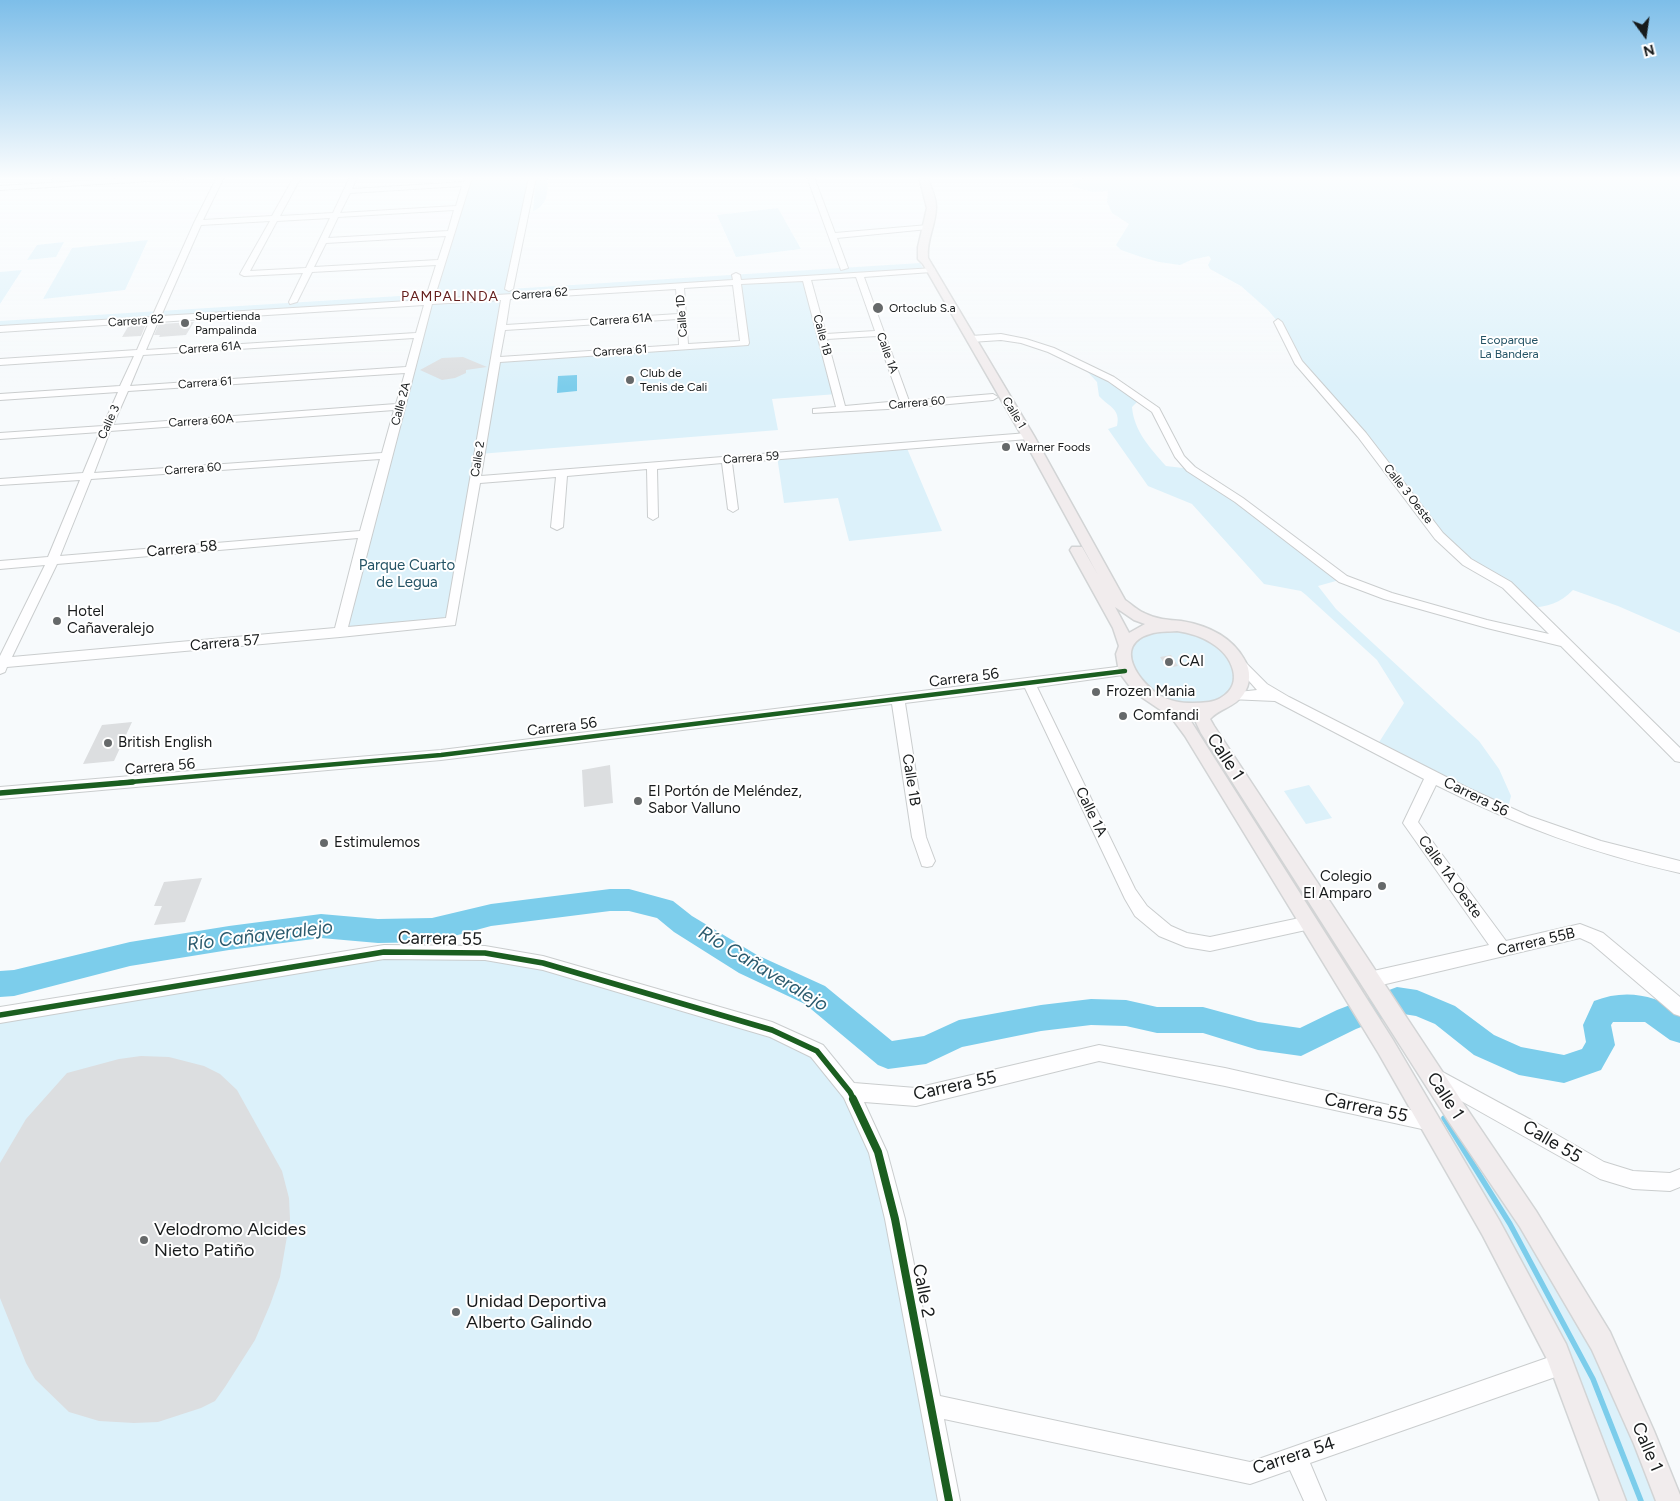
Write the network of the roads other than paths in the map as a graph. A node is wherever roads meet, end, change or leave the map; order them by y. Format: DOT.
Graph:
graph roads {
  1 [pos="187,247"];
  2 [pos="259,247"];
  3 [pos="320,247"];
  4 [pos="447,247"];
  5 [pos="517,247"];
  6 [pos="836,247"];
  7 [pos="923,247"];
  8 [pos="443,262"];
  9 [pos="925,265"];
  10 [pos="844,268"];
  11 [pos="309,270"];
  12 [pos="858,274"];
  13 [pos="806,277"];
  14 [pos="736,278"];
  15 [pos="680,285"];
  16 [pos="597,287"];
  17 [pos="507,293"];
  18 [pos="430,298"];
  19 [pos="293,302"];
  20 [pos="157,315"];
  21 [pos="682,316"];
  22 [pos="0,321"];
  23 [pos="1278,322"];
  24 [pos="500,328"];
  25 [pos="0,330"];
  26 [pos="880,333"];
  27 [pos="420,335"];
  28 [pos="823,337"];
  29 [pos="971,339"];
  30 [pos="684,346"];
  31 [pos="140,353"];
  32 [pos="495,360"];
  33 [pos="0,362"];
  34 [pos="410,370"];
  35 [pos="125,388"];
  36 [pos="0,397"];
  37 [pos="994,397"];
  38 [pos="906,404"];
  39 [pos="401,407"];
  40 [pos="841,409"];
  41 [pos="816,411"];
  42 [pos="107,427"];
  43 [pos="0,436"];
  44 [pos="1023,437"];
  45 [pos="386,456"];
  46 [pos="727,460"];
  47 [pos="652,466"];
  48 [pos="562,473"];
  49 [pos="86,476"];
  50 [pos="475,480"];
  51 [pos="0,482"];
  52 [pos="733,508"];
  53 [pos="653,517"];
  54 [pos="557,527"];
  55 [pos="365,534"];
  56 [pos="53,560"];
  57 [pos="0,564"];
  58 [pos="451,622"];
  59 [pos="1167,626"];
  60 [pos="340,632"];
  61 [pos="1563,642"];
  62 [pos="1126,645"];
  63 [pos="1240,664"];
  64 [pos="1,665"];
  65 [pos="1126,671"];
  66 [pos="1029,683"];
  67 [pos="1234,696"];
  68 [pos="898,699"];
  69 [pos="1284,700"];
  70 [pos="1161,702"];
  71 [pos="1212,708"];
  72 [pos="1680,757"];
  73 [pos="1433,776"];
  74 [pos="0,793"];
  75 [pos="927,861"];
  76 [pos="1680,867"];
  77 [pos="1309,923"];
  78 [pos="1502,949"];
  79 [pos="1373,985"];
  80 [pos="1680,1008"];
  81 [pos="0,1015"];
  82 [pos="1432,1076"];
  83 [pos="1407,1082"];
  84 [pos="850,1092"];
  85 [pos="1431,1122"];
  86 [pos="1680,1178"];
  87 [pos="1561,1364"];
  88 [pos="931,1405"];
  89 [pos="1296,1457"];
  90 [pos="949,1501"];
  91 [pos="1315,1501"];
  92 [pos="1613,1501"];
  93 [pos="1669,1501"];
  1 -- 20 [label="street, Calle 3"];
  2 -- 11 [label="street"];
  3 -- 11 [label="street"];
  4 -- 8 [label="street, Calle 2A"];
  5 -- 17 [label="street, Calle 2"];
  6 -- 10 [label="street"];
  7 -- 9 [label="main road"];
  8 -- 11 [label="street"];
  8 -- 18 [label="street, Calle 2A"];
  9 -- 10 [label="street, Carrera 62"];
  9 -- 12 [label="street, Carrera 62"];
  9 -- 29 [label="main road, Calle 1"];
  9 -- 37 [label="main road, Calle 1"];
  10 -- 14 [label="street, Carrera 62"];
  11 -- 19 [label="street"];
  12 -- 13 [label="street, Carrera 62"];
  12 -- 26 [label="street, Calle 1A"];
  13 -- 14 [label="street, Carrera 62"];
  13 -- 28 [label="street, Calle 1B"];
  14 -- 15 [label="street, Carrera 62"];
  14 -- 16 [label="street, Carrera 62"];
  14 -- 30 [label="street, Carrera 61"];
  15 -- 16 [label="street, Carrera 62"];
  15 -- 21 [label="street, Calle 1D"];
  16 -- 17 [label="street, Carrera 62"];
  17 -- 18 [label="street, Carrera 62"];
  17 -- 24 [label="street, Calle 2"];
  18 -- 19 [label="street, Carrera 62"];
  18 -- 20 [label="street, Carrera 62"];
  18 -- 27 [label="street, Calle 2A"];
  19 -- 20 [label="street, Carrera 62"];
  20 -- 22 [label="street, Carrera 62"];
  20 -- 25 [label="street, Carrera 62"];
  20 -- 31 [label="street, Calle 3"];
  21 -- 24 [label="street, Carrera 61A"];
  21 -- 30 [label="street, Calle 1D"];
  23 -- 61 [label="street, Calle 3 Oeste"];
  24 -- 32 [label="street, Calle 2"];
  26 -- 28 [label="street"];
  26 -- 38 [label="street, Calle 1A"];
  27 -- 31 [label="street, Carrera 61A"];
  27 -- 34 [label="street, Calle 2A"];
  28 -- 40 [label="street, Calle 1B"];
  29 -- 44 [label="main road, Calle 1"];
  29 -- 61 [label="street"];
  30 -- 32 [label="street, Carrera 61"];
  31 -- 33 [label="street, Carrera 61A"];
  31 -- 35 [label="street, Calle 3"];
  32 -- 50 [label="street, Calle 2"];
  34 -- 35 [label="street, Carrera 61"];
  34 -- 39 [label="street, Calle 2A"];
  35 -- 36 [label="street, Carrera 61"];
  35 -- 42 [label="street, Calle 3"];
  37 -- 38 [label="street, Carrera 60"];
  37 -- 44 [label="main road, Calle 1"];
  38 -- 40 [label="street, Carrera 60"];
  39 -- 42 [label="street, Carrera 60A"];
  39 -- 45 [label="street, Calle 2A"];
  40 -- 41 [label="street, Carrera 60"];
  42 -- 43 [label="street, Carrera 60A"];
  42 -- 49 [label="street, Calle 3"];
  44 -- 46 [label="street, Carrera 59"];
  44 -- 59 [label="main road, Calle 1"];
  44 -- 62 [label="main road, Calle 1"];
  45 -- 49 [label="street, Carrera 60"];
  45 -- 55 [label="street, Calle 2A"];
  46 -- 47 [label="street, Carrera 59"];
  46 -- 52 [label="street"];
  47 -- 48 [label="street, Carrera 59"];
  47 -- 53 [label="street"];
  48 -- 50 [label="street, Carrera 59"];
  48 -- 54 [label="street"];
  49 -- 51 [label="street, Carrera 60"];
  49 -- 56 [label="street, Calle 3"];
  50 -- 58 [label="street, Calle 2"];
  55 -- 56 [label="street, Carrera 58"];
  55 -- 60 [label="street, Calle 2A"];
  56 -- 57 [label="street, Carrera 58"];
  56 -- 64 [label="street, Calle 3"];
  58 -- 60 [label="street, Carrera 57"];
  59 -- 62 [label="main road"];
  59 -- 63 [label="main road"];
  60 -- 64 [label="street, Carrera 57"];
  61 -- 72 [label="street, Calle 3 Oeste"];
  62 -- 65 [label="main road"];
  63 -- 67 [label="main road"];
  63 -- 69 [label="street, Carrera 56"];
  65 -- 66 [label="street, Carrera 56"];
  65 -- 70 [label="main road"];
  66 -- 68 [label="street, Carrera 56"];
  66 -- 77 [label="street, Calle 1A"];
  67 -- 69 [label="street, Carrera 56"];
  67 -- 71 [label="main road"];
  68 -- 74 [label="street, Carrera 56"];
  68 -- 75 [label="street, Calle 1B"];
  69 -- 73 [label="street, Carrera 56"];
  70 -- 71 [label="main road"];
  70 -- 77 [label="main road, Calle 1"];
  71 -- 79 [label="main road, Calle 1"];
  73 -- 76 [label="street, Carrera 56"];
  73 -- 78 [label="street, Calle 1A Oeste"];
  77 -- 83 [label="main road, Calle 1"];
  78 -- 79 [label="street, Carrera 55B"];
  78 -- 80 [label="street, Carrera 55B"];
  79 -- 82 [label="main road, Calle 1"];
  81 -- 84 [label="street, Carrera 55"];
  82 -- 83 [label="main road"];
  82 -- 86 [label="street, Calle 55"];
  82 -- 93 [label="main road, Calle 1"];
  83 -- 85 [label="main road, Calle 1"];
  84 -- 85 [label="street, Carrera 55"];
  84 -- 88 [label="street, Calle 2"];
  85 -- 87 [label="main road, Calle 1"];
  87 -- 89 [label="street, Carrera 54"];
  87 -- 92 [label="main road, Calle 1"];
  88 -- 89 [label="street, Carrera 54"];
  88 -- 90 [label="street, Calle 2"];
  89 -- 91 [label="street"];
}
